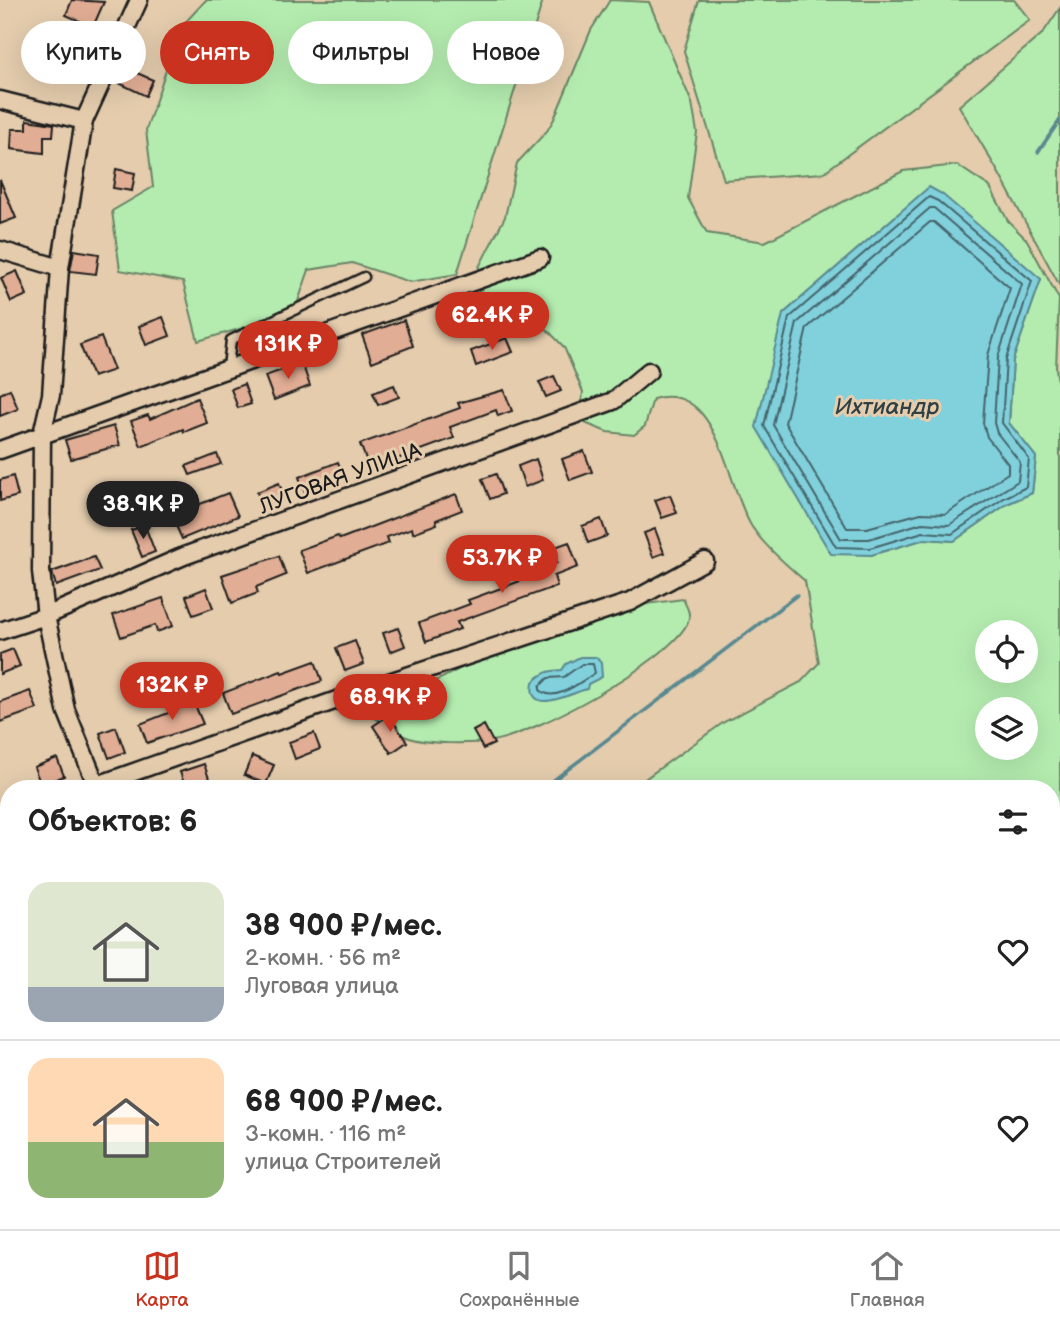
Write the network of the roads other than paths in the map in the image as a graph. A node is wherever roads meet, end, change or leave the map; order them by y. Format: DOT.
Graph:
graph roads {
  1 [pos="139,0"];
  2 [pos="0,100"];
  3 [pos="84,121"];
  4 [pos="0,250"];
  5 [pos="540,258"];
  6 [pos="60,268"];
  7 [pos="364,277"];
  8 [pos="228,368"];
  9 [pos="649,371"];
  10 [pos="43,434"];
  11 [pos="0,450"];
  12 [pos="705,561"];
  13 [pos="46,616"];
  14 [pos="0,631"];
  15 [pos="91,780"];
  16 [pos="116,780"];
  1 -- 3 [label="street"];
  2 -- 3 [label="street"];
  3 -- 6 [label="street"];
  4 -- 6 [label="street"];
  5 -- 8 [label="street"];
  6 -- 10 [label="street"];
  7 -- 8 [label="lane"];
  8 -- 10 [label="street"];
  9 -- 13 [label="street, ЛУГОВАЯ УЛИЦА"];
  10 -- 11 [label="street"];
  10 -- 13 [label="street"];
  12 -- 16 [label="street"];
  13 -- 14 [label="street, ЛУГОВАЯ УЛИЦА"];
  13 -- 15 [label="street"];
}
